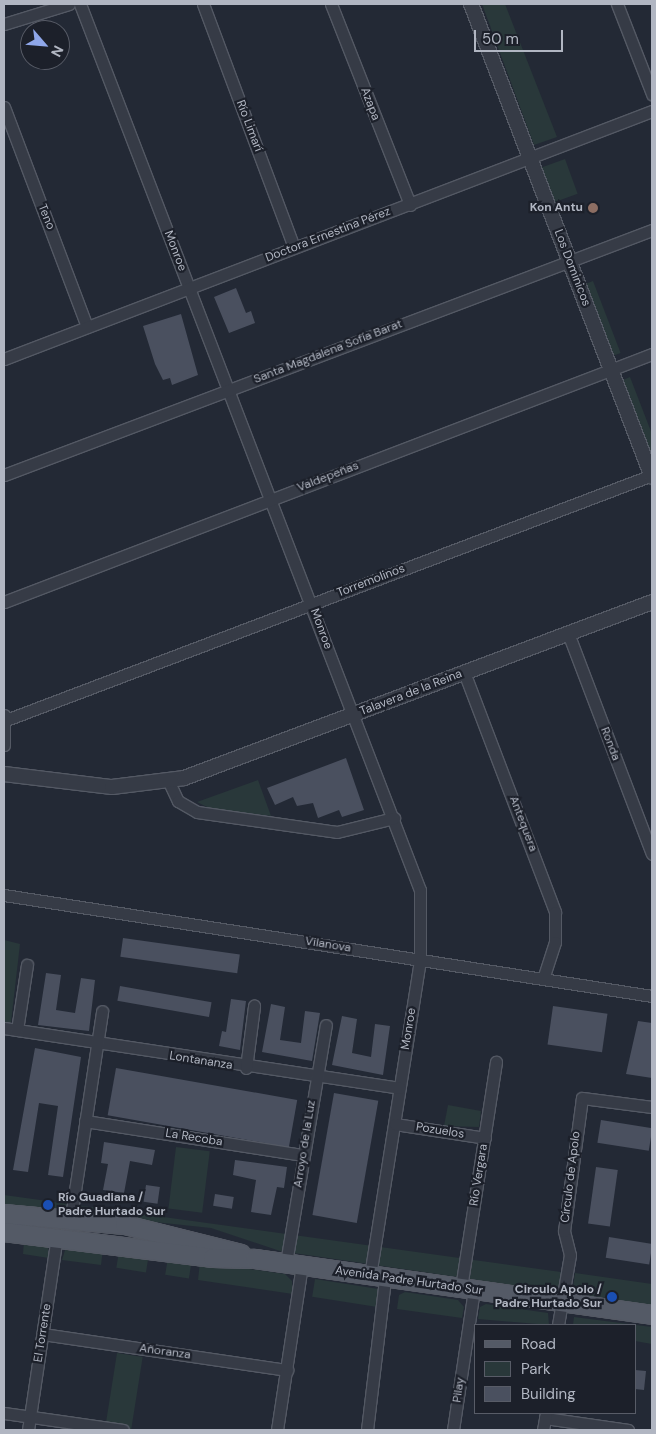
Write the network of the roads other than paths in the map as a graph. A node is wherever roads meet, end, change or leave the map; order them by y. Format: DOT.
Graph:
graph roads {
  1 [pos="70,4"];
  2 [pos="80,4"];
  3 [pos="203,4"];
  4 [pos="331,4"];
  5 [pos="471,4"];
  6 [pos="618,4"];
  7 [pos="4,24"];
  8 [pos="652,94"];
  9 [pos="4,108"];
  10 [pos="652,111"];
  11 [pos="530,159"];
  12 [pos="410,205"];
  13 [pos="652,230"];
  14 [pos="294,247"];
  15 [pos="570,261"];
  16 [pos="189,289"];
  17 [pos="87,327"];
  18 [pos="652,354"];
  19 [pos="4,359"];
  20 [pos="611,370"];
  21 [pos="228,390"];
  22 [pos="4,475"];
  23 [pos="652,476"];
  24 [pos="271,498"];
  25 [pos="4,602"];
  26 [pos="652,602"];
  27 [pos="312,604"];
  28 [pos="568,634"];
  29 [pos="464,672"];
  30 [pos="353,715"];
  31 [pos="5,717"];
  32 [pos="4,745"];
  33 [pos="4,774"];
  34 [pos="168,782"];
  35 [pos="394,818"];
  36 [pos="652,854"];
  37 [pos="4,895"];
  38 [pos="420,960"];
  39 [pos="27,965"];
  40 [pos="543,979"];
  41 [pos="652,996"];
  42 [pos="254,1006"];
  43 [pos="102,1011"];
  44 [pos="326,1025"];
  45 [pos="4,1028"];
  46 [pos="17,1030"];
  47 [pos="97,1043"];
  48 [pos="496,1062"];
  49 [pos="246,1068"];
  50 [pos="316,1078"];
  51 [pos="399,1088"];
  52 [pos="652,1107"];
  53 [pos="85,1121"];
  54 [pos="395,1124"];
  55 [pos="485,1138"];
  56 [pos="303,1155"];
  57 [pos="4,1214"];
  58 [pos="71,1217"];
  59 [pos="4,1232"];
  60 [pos="57,1235"];
  61 [pos="255,1258"];
  62 [pos="294,1264"];
  63 [pos="377,1276"];
  64 [pos="468,1289"];
  65 [pos="562,1303"];
  66 [pos="652,1315"];
  67 [pos="558,1324"];
  68 [pos="42,1334"];
  69 [pos="287,1370"];
  70 [pos="4,1413"];
  71 [pos="545,1415"];
  72 [pos="30,1417"];
  73 [pos="28,1430"];
  74 [pos="123,1430"];
  75 [pos="277,1430"];
  76 [pos="367,1430"];
  77 [pos="453,1430"];
  78 [pos="543,1430"];
  79 [pos="627,1430"];
  1 -- 7 [label="street"];
  2 -- 16 [label="street, Monroe"];
  3 -- 14 [label="street, Río Limarí"];
  4 -- 12 [label="street, Azapa"];
  5 -- 11 [label="street, Los Dominicos"];
  6 -- 8 [label="street"];
  9 -- 17 [label="street, Teno"];
  10 -- 11 [label="street, Doctora Ernestina Pérez"];
  11 -- 12 [label="street, Doctora Ernestina Pérez"];
  11 -- 15 [label="street, Los Dominicos"];
  12 -- 14 [label="street, Doctora Ernestina Pérez"];
  13 -- 15 [label="street, Santa Magdalena Sofía Barat"];
  14 -- 16 [label="street, Doctora Ernestina Pérez"];
  15 -- 20 [label="street, Los Dominicos"];
  15 -- 21 [label="street, Santa Magdalena Sofía Barat"];
  16 -- 17 [label="street, Doctora Ernestina Pérez"];
  16 -- 21 [label="street, Monroe"];
  17 -- 19 [label="street, Doctora Ernestina Pérez"];
  18 -- 20 [label="street, Valdepeñas"];
  20 -- 23 [label="street, Los Dominicos"];
  20 -- 24 [label="street, Valdepeñas"];
  21 -- 22 [label="street, Santa Magdalena Sofía Barat"];
  21 -- 24 [label="street, Monroe"];
  23 -- 27 [label="street, Torremolinos"];
  24 -- 25 [label="street, Valdepeñas"];
  24 -- 27 [label="street, Monroe"];
  26 -- 28 [label="street, Talavera de la Reina"];
  27 -- 30 [label="street, Monroe"];
  27 -- 31 [label="street, Torremolinos"];
  28 -- 29 [label="street, Talavera de la Reina"];
  28 -- 36 [label="street, Ronda"];
  29 -- 30 [label="street, Talavera de la Reina"];
  29 -- 40 [label="street, Antequera"];
  30 -- 34 [label="street, Talavera de la Reina"];
  30 -- 35 [label="street, Monroe"];
  31 -- 32 [label="street"];
  33 -- 34 [label="street, Talavera de la Reina"];
  34 -- 35 [label="street"];
  35 -- 38 [label="street, Monroe"];
  37 -- 38 [label="street, Vilanova"];
  38 -- 40 [label="street, Vilanova"];
  38 -- 51 [label="street, Monroe"];
  39 -- 46 [label="street"];
  40 -- 41 [label="street, Vilanova"];
  42 -- 49 [label="street"];
  43 -- 47 [label="street"];
  44 -- 50 [label="street, Arroyo de la Luz"];
  45 -- 46 [label="street, Lontananza"];
  46 -- 47 [label="street, Lontananza"];
  47 -- 49 [label="street, Lontananza"];
  47 -- 53 [label="street"];
  48 -- 55 [label="street, Río Vergara"];
  49 -- 50 [label="street, Lontananza"];
  50 -- 51 [label="street, Lontananza"];
  50 -- 56 [label="street, Arroyo de la Luz"];
  51 -- 54 [label="street, Monroe"];
  52 -- 65 [label="street, Círculo de Apolo"];
  53 -- 56 [label="street, La Recoba"];
  53 -- 58 [label="street"];
  54 -- 55 [label="street, Pozuelos"];
  54 -- 63 [label="street, Monroe"];
  55 -- 64 [label="street, Río Vergara"];
  56 -- 62 [label="street, Arroyo de la Luz"];
  57 -- 58 [label="main road, Avenida Padre Hurtado Sur"];
  58 -- 61 [label="main road, Avenida Padre Hurtado Sur"];
  59 -- 60 [label="main road, Avenida Padre Hurtado Sur"];
  60 -- 61 [label="main road, Avenida Padre Hurtado Sur"];
  60 -- 68 [label="street, El Torrente"];
  61 -- 62 [label="main road, Avenida Padre Hurtado Sur"];
  62 -- 63 [label="main road, Avenida Padre Hurtado Sur"];
  62 -- 69 [label="street, Arroyo de la Luz"];
  63 -- 64 [label="main road, Avenida Padre Hurtado Sur"];
  63 -- 76 [label="street, Monroe"];
  64 -- 65 [label="main road, Avenida Padre Hurtado Sur"];
  64 -- 77 [label="street, Pilay"];
  65 -- 66 [label="main road, Avenida Padre Hurtado Sur"];
  65 -- 67 [label="street, Círculo de Apolo"];
  68 -- 69 [label="street, Añoranza"];
  68 -- 72 [label="street, El Torrente"];
  69 -- 75 [label="street, Arroyo de la Luz"];
  70 -- 72 [label="street"];
  71 -- 78 [label="street"];
  71 -- 79 [label="street"];
  72 -- 73 [label="street, El Torrente"];
  72 -- 74 [label="street"];
}
